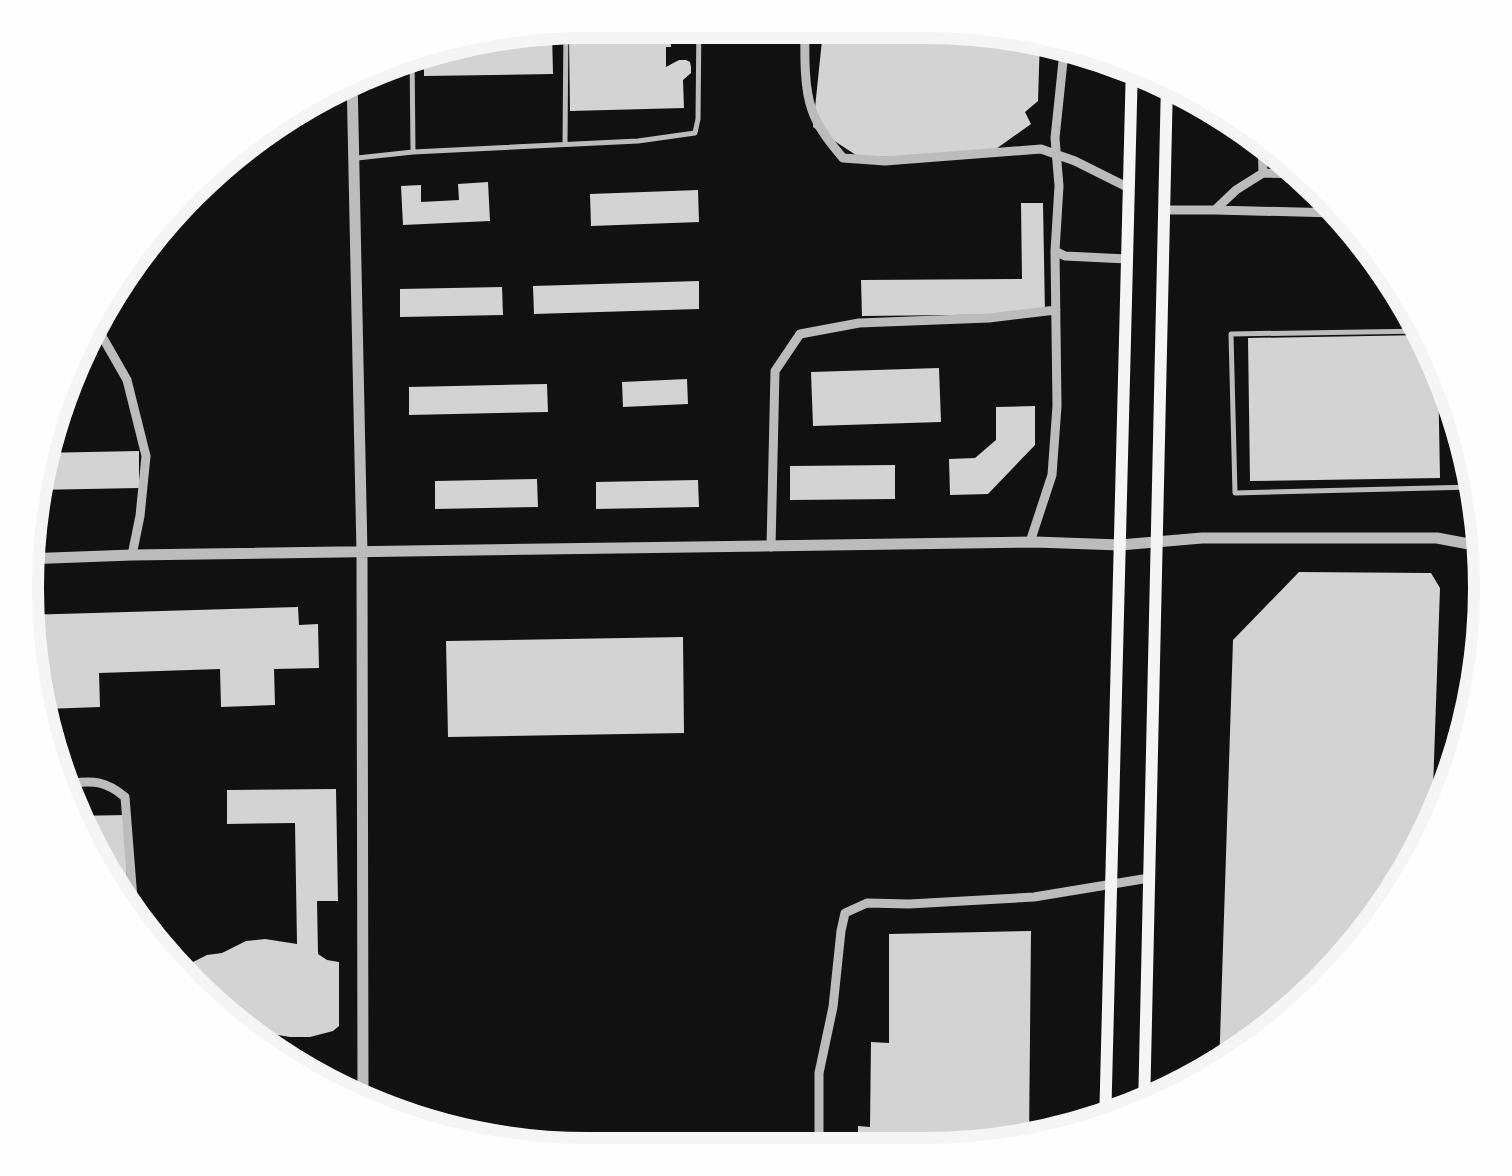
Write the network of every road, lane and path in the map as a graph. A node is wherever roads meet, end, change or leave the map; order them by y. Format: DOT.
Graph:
graph roads {
  1 [pos="699,38"];
  2 [pos="805,38"];
  3 [pos="566,39"];
  4 [pos="1064,56"];
  5 [pos="412,67"];
  6 [pos="1132,78"];
  7 [pos="352,91"];
  8 [pos="1167,94"];
  9 [pos="566,144"];
  10 [pos="414,152"];
  11 [pos="1056,154"];
  12 [pos="1263,154"];
  13 [pos="354,158"];
  14 [pos="1264,173"];
  15 [pos="1287,174"];
  16 [pos="1129,188"];
  17 [pos="1164,210"];
  18 [pos="1215,210"];
  19 [pos="1326,213"];
  20 [pos="1055,251"];
  21 [pos="1127,259"];
  22 [pos="1056,310"];
  23 [pos="1410,330"];
  24 [pos="101,333"];
  25 [pos="1465,487"];
  26 [pos="1030,542"];
  27 [pos="1157,543"];
  28 [pos="1120,545"];
  29 [pos="1472,545"];
  30 [pos="771,546"];
  31 [pos="362,553"];
  32 [pos="132,555"];
  33 [pos="39,558"];
  34 [pos="73,783"];
  35 [pos="1149,878"];
  36 [pos="1111,884"];
  37 [pos="133,898"];
  38 [pos="363,1090"];
  39 [pos="1144,1093"];
  40 [pos="1105,1107"];
  41 [pos="819,1138"];
  1 -- 9 [label="lane"];
  2 -- 11 [label="street"];
  3 -- 9 [label="lane"];
  4 -- 11 [label="street"];
  5 -- 10 [label="lane"];
  6 -- 16 [label="main road"];
  7 -- 13 [label="street"];
  8 -- 17 [label="main road"];
  9 -- 10 [label="lane"];
  10 -- 13 [label="lane"];
  11 -- 16 [label="street"];
  11 -- 20 [label="street"];
  12 -- 14 [label="street"];
  13 -- 31 [label="street"];
  14 -- 15 [label="street"];
  14 -- 18 [label="street"];
  16 -- 21 [label="main road"];
  17 -- 18 [label="street"];
  17 -- 27 [label="main road"];
  18 -- 19 [label="street"];
  20 -- 21 [label="street"];
  20 -- 22 [label="street"];
  21 -- 28 [label="main road"];
  22 -- 26 [label="street"];
  22 -- 30 [label="street"];
  23 -- 25 [label="lane"];
  24 -- 32 [label="street"];
  26 -- 28 [label="street"];
  26 -- 30 [label="street"];
  27 -- 28 [label="street"];
  27 -- 29 [label="street"];
  27 -- 35 [label="main road"];
  28 -- 36 [label="main road"];
  30 -- 31 [label="street"];
  31 -- 32 [label="street"];
  31 -- 38 [label="street"];
  32 -- 33 [label="street"];
  34 -- 37 [label="street"];
  35 -- 36 [label="street"];
  35 -- 39 [label="main road"];
  36 -- 40 [label="main road"];
  36 -- 41 [label="street"];
}
